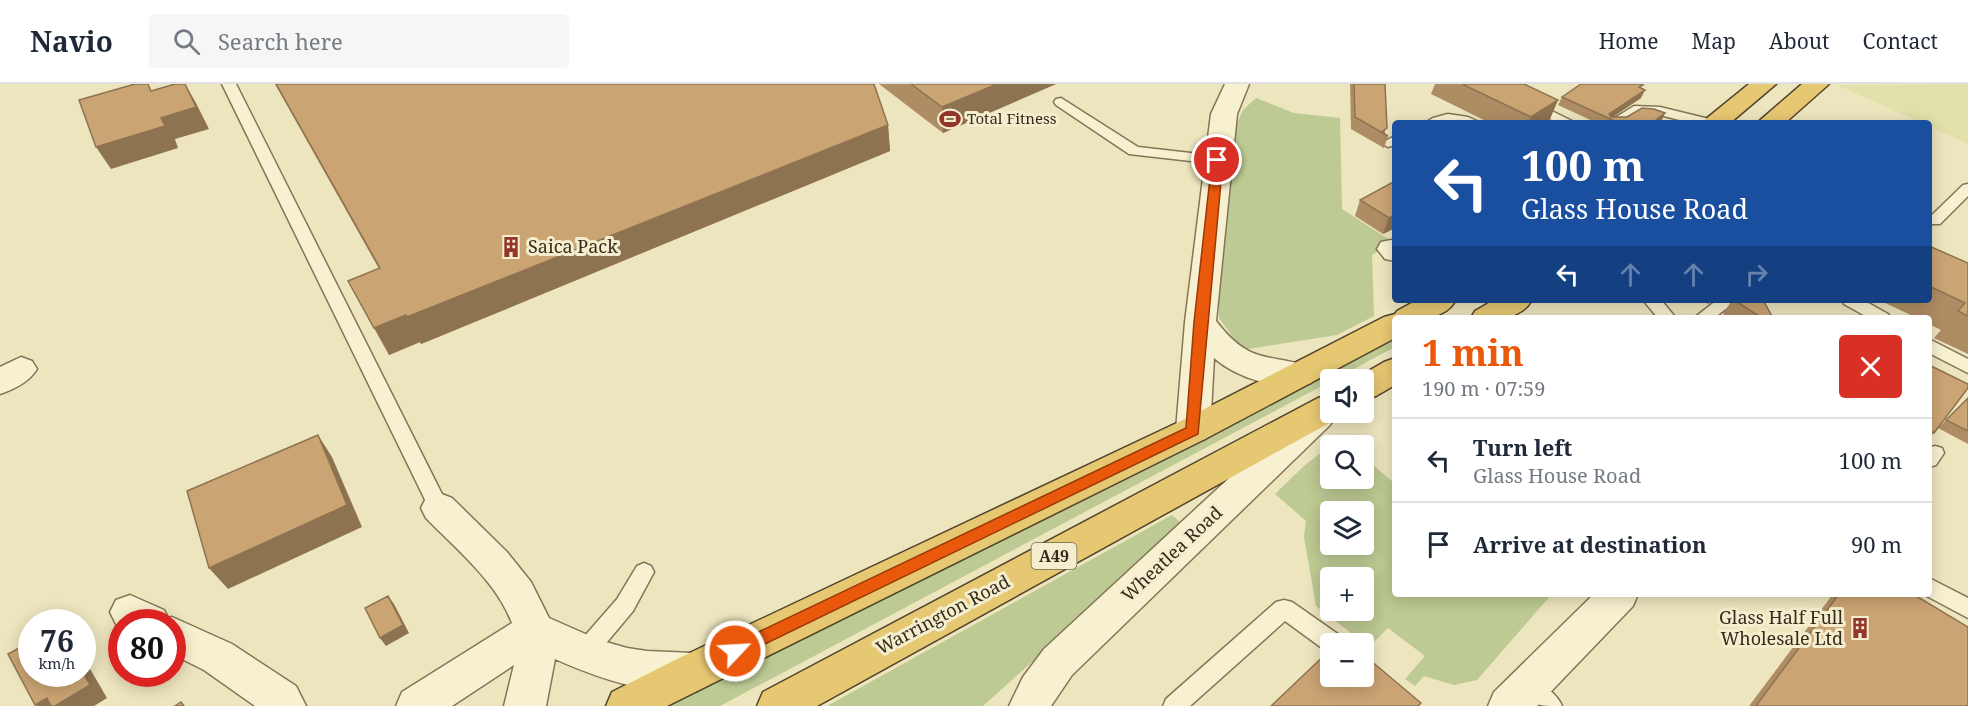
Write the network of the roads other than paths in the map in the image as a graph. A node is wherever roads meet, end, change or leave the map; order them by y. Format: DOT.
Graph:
graph roads {
  1 [pos="229,84"];
  2 [pos="1237,84"];
  3 [pos="1486,84"];
  4 [pos="1764,84"];
  5 [pos="1817,84"];
  6 [pos="1061,102"];
  7 [pos="1439,120"];
  8 [pos="1461,120"];
  9 [pos="1563,120"];
  10 [pos="1619,120"];
  11 [pos="1696,120"];
  12 [pos="1718,120"];
  13 [pos="1778,120"];
  14 [pos="1217,160"];
  15 [pos="1968,188"];
  16 [pos="1932,220"];
  17 [pos="1436,303"];
  18 [pos="1512,303"];
  19 [pos="1654,303"];
  20 [pos="1724,303"];
  21 [pos="1855,303"];
  22 [pos="1414,315"];
  23 [pos="1491,315"];
  24 [pos="1665,315"];
  25 [pos="1706,315"];
  26 [pos="1877,315"];
  27 [pos="1200,322"];
  28 [pos="1392,327"];
  29 [pos="1932,347"];
  30 [pos="1968,367"];
  31 [pos="1392,372"];
  32 [pos="1300,375"];
  33 [pos="1374,382"];
  34 [pos="1320,413"];
  35 [pos="1320,416"];
  36 [pos="1193,430"];
  37 [pos="439,508"];
  38 [pos="644,572"];
  39 [pos="1932,589"];
  40 [pos="1616,597"];
  41 [pos="1968,609"];
  42 [pos="534,630"];
  43 [pos="1320,634"];
  44 [pos="186,641"];
  45 [pos="584,653"];
  46 [pos="693,671"];
  47 [pos="1529,700"];
  48 [pos="285,706"];
  49 [pos="417,706"];
  50 [pos="525,706"];
  51 [pos="627,706"];
  52 [pos="778,706"];
  53 [pos="1030,706"];
  54 [pos="1174,706"];
  1 -- 37 [label="lane"];
  2 -- 14 [label="street"];
  3 -- 9 [label="lane"];
  4 -- 12 [label="highway"];
  5 -- 13 [label="highway"];
  6 -- 14 [label="lane"];
  7 -- 8 [label="lane"];
  10 -- 11 [label="lane"];
  14 -- 27 [label="street"];
  15 -- 16 [label="lane"];
  17 -- 22 [label="highway"];
  18 -- 23 [label="highway"];
  19 -- 24 [label="lane"];
  20 -- 25 [label="lane"];
  21 -- 26 [label="lane"];
  27 -- 32 [label="street"];
  27 -- 36 [label="street"];
  28 -- 32 [label="highway"];
  29 -- 30 [label="lane"];
  31 -- 33 [label="highway"];
  32 -- 36 [label="highway"];
  34 -- 52 [label="highway, Warrington Road / A49"];
  35 -- 53 [label="street, Wheatlea Road"];
  36 -- 46 [label="highway"];
  37 -- 42 [label="street"];
  38 -- 45 [label="lane"];
  39 -- 41 [label="lane"];
  40 -- 47 [label="street"];
  42 -- 45 [label="street"];
  42 -- 49 [label="street"];
  42 -- 50 [label="street"];
  43 -- 54 [label="lane"];
  44 -- 48 [label="street"];
  45 -- 46 [label="street"];
  46 -- 51 [label="highway"];
}
